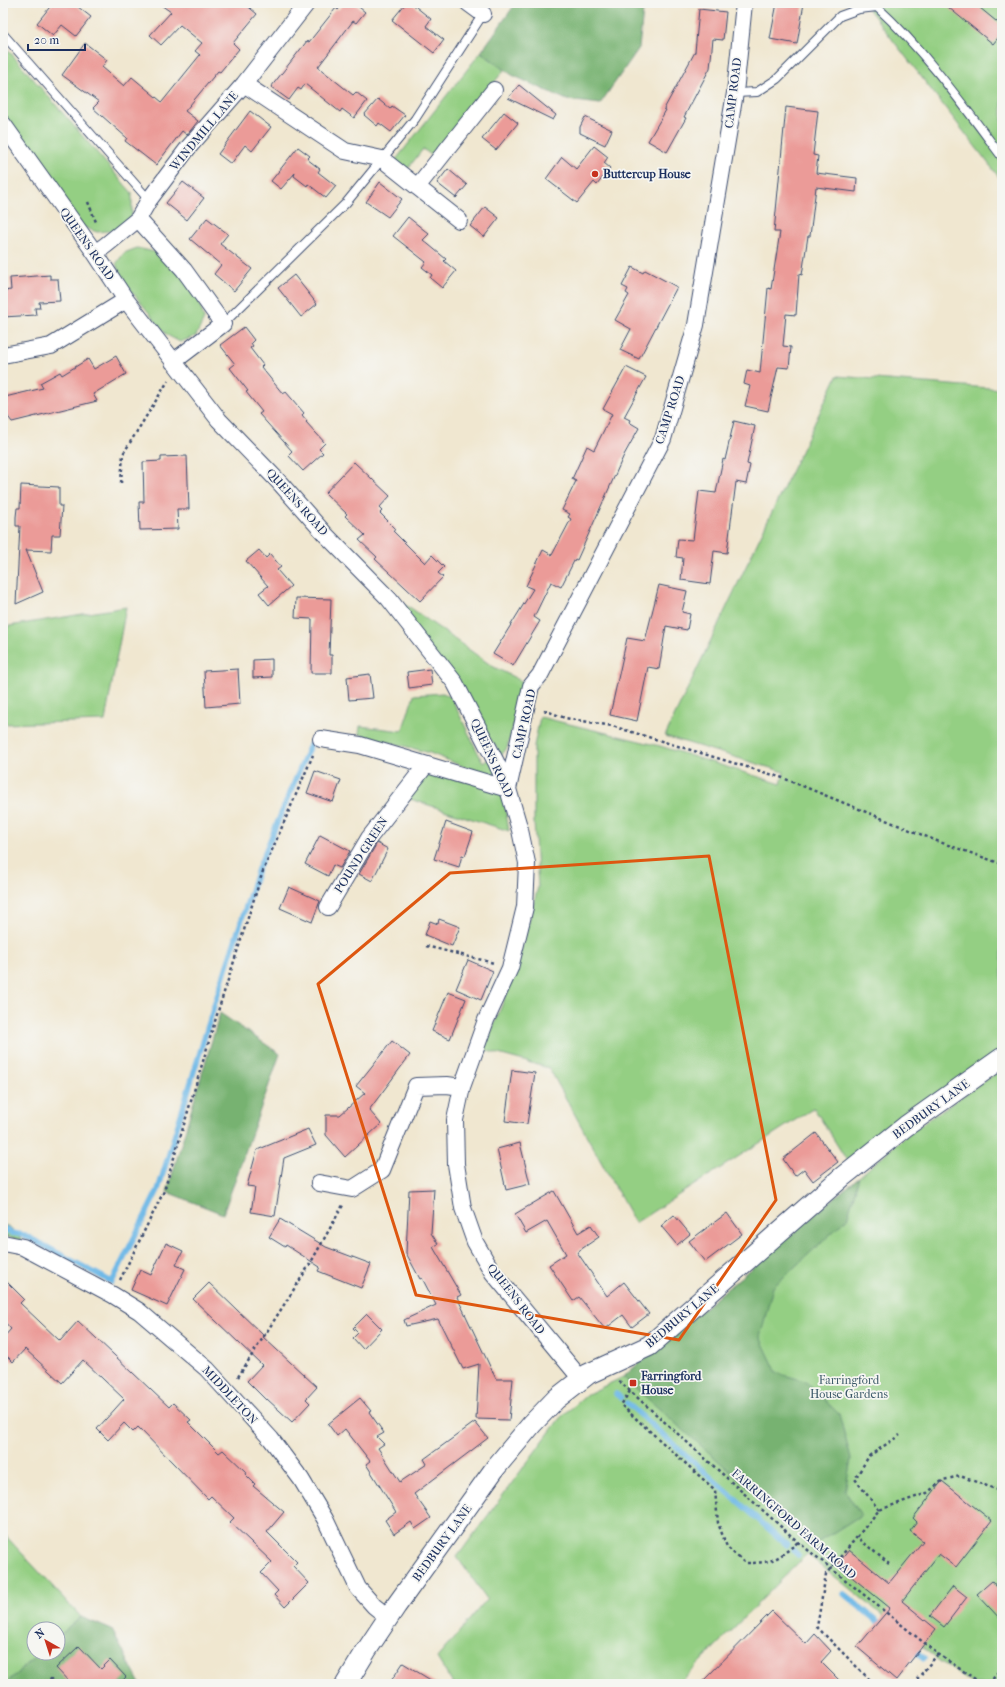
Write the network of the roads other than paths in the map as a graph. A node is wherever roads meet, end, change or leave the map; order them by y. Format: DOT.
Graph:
graph roads {
  1 [pos="308,3"];
  2 [pos="468,3"];
  3 [pos="744,3"];
  4 [pos="483,14"];
  5 [pos="3,34"];
  6 [pos="244,84"];
  7 [pos="494,90"];
  8 [pos="735,93"];
  9 [pos="3,124"];
  10 [pos="1002,157"];
  11 [pos="382,159"];
  12 [pos="418,187"];
  13 [pos="149,200"];
  14 [pos="138,219"];
  15 [pos="459,220"];
  16 [pos="95,253"];
  17 [pos="126,300"];
  18 [pos="223,324"];
  19 [pos="3,355"];
  20 [pos="175,365"];
  21 [pos="321,739"];
  22 [pos="426,765"];
  23 [pos="508,789"];
  24 [pos="328,908"];
  25 [pos="1002,1058"];
  26 [pos="462,1087"];
  27 [pos="319,1184"];
  28 [pos="3,1243"];
  29 [pos="581,1379"];
  30 [pos="389,1618"];
  31 [pos="346,1684"];
  1 -- 6 [label="street, WINDMILL LANE"];
  2 -- 4 [label="street"];
  3 -- 8 [label="street, CAMP ROAD"];
  4 -- 11 [label="lane"];
  5 -- 13 [label="lane"];
  6 -- 11 [label="street"];
  6 -- 13 [label="street, WINDMILL LANE"];
  7 -- 12 [label="street"];
  8 -- 10 [label="lane"];
  8 -- 23 [label="street, CAMP ROAD"];
  9 -- 16 [label="street, QUEENS ROAD"];
  11 -- 12 [label="street"];
  11 -- 18 [label="lane"];
  12 -- 15 [label="street"];
  13 -- 14 [label="street, WINDMILL LANE"];
  14 -- 16 [label="street, WINDMILL LANE"];
  14 -- 18 [label="street"];
  16 -- 17 [label="street, QUEENS ROAD"];
  17 -- 19 [label="street"];
  17 -- 20 [label="street, QUEENS ROAD"];
  18 -- 20 [label="street"];
  20 -- 23 [label="street, QUEENS ROAD"];
  21 -- 22 [label="street"];
  22 -- 23 [label="street"];
  22 -- 24 [label="street, POUND GREEN"];
  23 -- 26 [label="street, QUEENS ROAD"];
  25 -- 29 [label="street, BEDBURY LANE"];
  26 -- 27 [label="street"];
  26 -- 29 [label="street, QUEENS ROAD"];
  28 -- 30 [label="street, MIDDLETON"];
  29 -- 30 [label="street, BEDBURY LANE"];
  30 -- 31 [label="street, BEDBURY LANE"];
}
